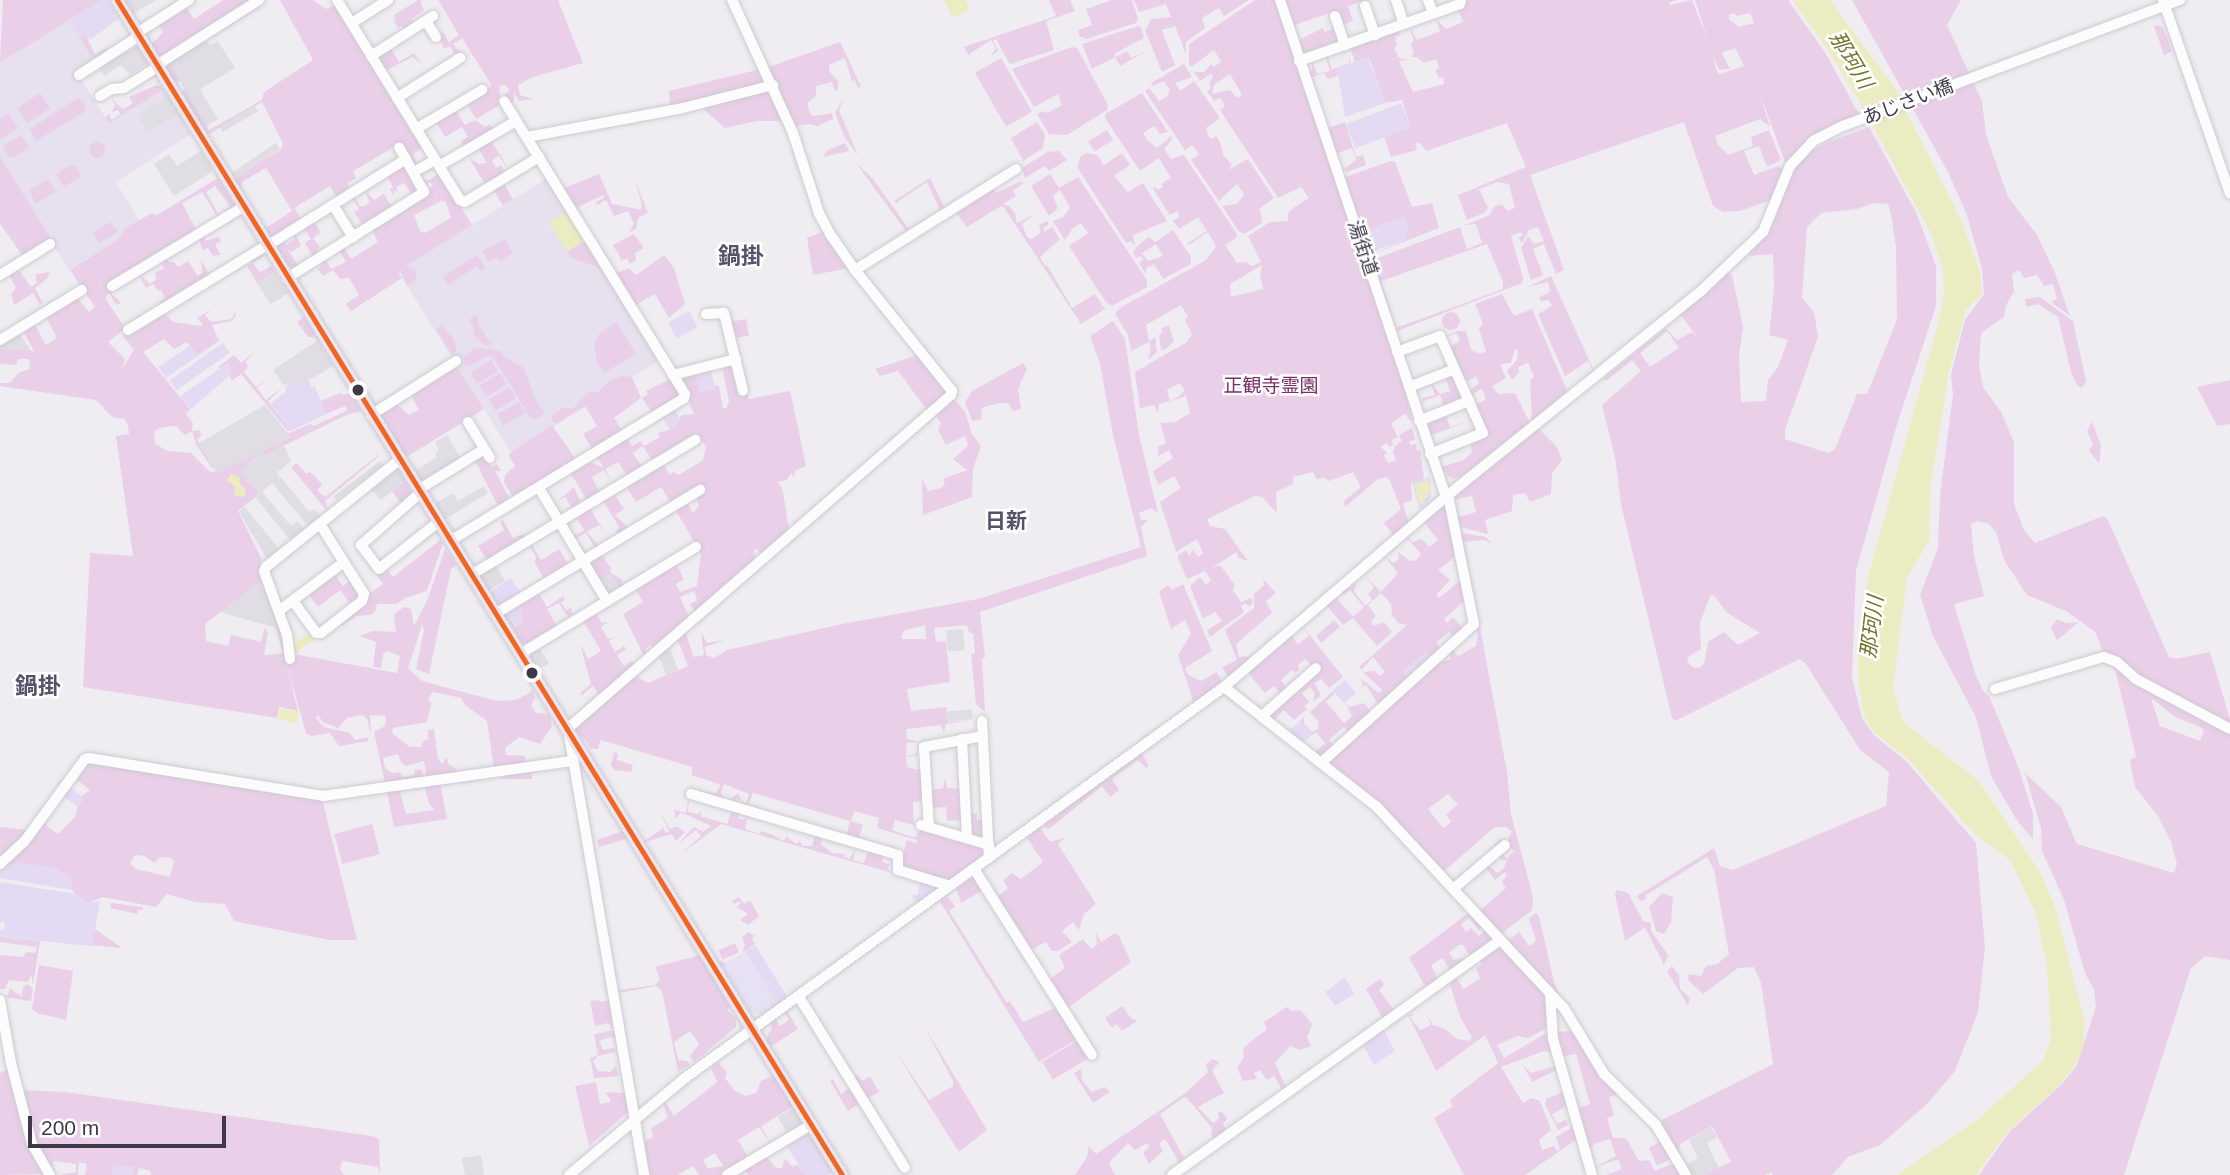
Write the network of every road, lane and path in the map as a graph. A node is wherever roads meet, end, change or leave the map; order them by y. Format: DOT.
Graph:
graph roads {
  1 [pos="189,0"];
  2 [pos="258,0"];
  3 [pos="337,0"];
  4 [pos="732,0"];
  5 [pos="1280,0"];
  6 [pos="1395,0"];
  7 [pos="1428,0"];
  8 [pos="1461,0"];
  9 [pos="2180,0"];
  10 [pos="119,1"];
  11 [pos="383,2"];
  12 [pos="2164,3"];
  13 [pos="1365,6"];
  14 [pos="1433,13"];
  15 [pos="1335,16"];
  16 [pos="352,23"];
  17 [pos="1404,24"];
  18 [pos="138,34"];
  19 [pos="1375,35"];
  20 [pos="436,37"];
  21 [pos="1345,45"];
  22 [pos="371,55"];
  23 [pos="460,58"];
  24 [pos="1299,61"];
  25 [pos="157,66"];
  26 [pos="79,75"];
  27 [pos="772,85"];
  28 [pos="482,90"];
  29 [pos="100,96"];
  30 [pos="397,98"];
  31 [pos="504,101"];
  32 [pos="516,121"];
  33 [pos="416,129"];
  34 [pos="527,137"];
  35 [pos="399,147"];
  36 [pos="539,157"];
  37 [pos="406,159"];
  38 [pos="437,163"];
  39 [pos="1016,169"];
  40 [pos="414,172"];
  41 [pos="2230,194"];
  42 [pos="333,205"];
  43 [pos="243,207"];
  44 [pos="353,237"];
  45 [pos="50,244"];
  46 [pos="267,246"];
  47 [pos="0,260"];
  48 [pos="855,270"];
  49 [pos="4,273"];
  50 [pos="287,278"];
  51 [pos="112,286"];
  52 [pos="82,290"];
  53 [pos="706,314"];
  54 [pos="128,330"];
  55 [pos="0,340"];
  56 [pos="1397,352"];
  57 [pos="736,359"];
  58 [pos="456,361"];
  59 [pos="1455,369"];
  60 [pos="673,374"];
  61 [pos="1409,387"];
  62 [pos="743,391"];
  63 [pos="1469,401"];
  64 [pos="371,415"];
  65 [pos="1419,421"];
  66 [pos="468,422"];
  67 [pos="695,440"];
  68 [pos="1430,454"];
  69 [pos="399,460"];
  70 [pos="540,488"];
  71 [pos="700,490"];
  72 [pos="419,492"];
  73 [pos="1447,496"];
  74 [pos="438,522"];
  75 [pos="560,522"];
  76 [pos="320,524"];
  77 [pos="450,541"];
  78 [pos="696,547"];
  79 [pos="584,561"];
  80 [pos="344,562"];
  81 [pos="471,575"];
  82 [pos="293,601"];
  83 [pos="607,601"];
  84 [pos="280,610"];
  85 [pos="495,614"];
  86 [pos="520,654"];
  87 [pos="290,659"];
  88 [pos="1316,668"];
  89 [pos="1224,687"];
  90 [pos="1995,690"];
  91 [pos="1262,716"];
  92 [pos="982,721"];
  93 [pos="2230,729"];
  94 [pos="568,733"];
  95 [pos="983,736"];
  96 [pos="962,739"];
  97 [pos="572,761"];
  98 [pos="1322,762"];
  99 [pos="691,794"];
  100 [pos="967,838"];
  101 [pos="989,845"];
  102 [pos="1504,845"];
  103 [pos="989,858"];
  104 [pos="0,864"];
  105 [pos="974,869"];
  106 [pos="950,887"];
  107 [pos="1453,889"];
  108 [pos="1500,940"];
  109 [pos="1550,992"];
  110 [pos="799,997"];
  111 [pos="0,1000"];
  112 [pos="752,1031"];
  113 [pos="1092,1055"];
  114 [pos="634,1118"];
  115 [pos="811,1125"];
  116 [pos="905,1168"];
  117 [pos="837,1173"];
  118 [pos="50,1175"];
  119 [pos="569,1175"];
  120 [pos="644,1175"];
  121 [pos="727,1175"];
  122 [pos="1172,1175"];
  123 [pos="1592,1175"];
  124 [pos="1686,1175"];
  1 -- 18 [label="street"];
  2 -- 25 [label="street"];
  3 -- 16 [label="street"];
  4 -- 27 [label="street"];
  5 -- 24 [label="street, 湯街道"];
  6 -- 17 [label="street"];
  7 -- 14 [label="street"];
  8 -- 14 [label="street"];
  9 -- 12 [label="street, あじさい橋"];
  10 -- 18 [label="main road"];
  11 -- 16 [label="street"];
  12 -- 41 [label="street"];
  12 -- 73 [label="street, あじさい橋"];
  13 -- 19 [label="street"];
  14 -- 17 [label="street"];
  15 -- 21 [label="street"];
  16 -- 22 [label="street"];
  17 -- 19 [label="street"];
  18 -- 25 [label="main road"];
  18 -- 26 [label="street"];
  19 -- 21 [label="street"];
  20 -- 22 [label="street"];
  21 -- 24 [label="street"];
  22 -- 30 [label="street"];
  23 -- 30 [label="street"];
  24 -- 56 [label="street, 湯街道"];
  25 -- 29 [label="street"];
  25 -- 43 [label="main road"];
  27 -- 34 [label="street"];
  27 -- 48 [label="street"];
  28 -- 33 [label="street"];
  30 -- 33 [label="street"];
  31 -- 32 [label="street"];
  32 -- 34 [label="street"];
  32 -- 38 [label="street"];
  33 -- 38 [label="street"];
  34 -- 36 [label="street"];
  35 -- 37 [label="street"];
  36 -- 38 [label="street"];
  36 -- 60 [label="street"];
  37 -- 40 [label="street"];
  37 -- 42 [label="street"];
  38 -- 40 [label="street"];
  39 -- 48 [label="street"];
  40 -- 44 [label="street"];
  42 -- 44 [label="street"];
  42 -- 46 [label="street"];
  43 -- 46 [label="main road"];
  43 -- 51 [label="street"];
  44 -- 50 [label="street"];
  45 -- 49 [label="street"];
  46 -- 50 [label="main road"];
  46 -- 54 [label="street"];
  47 -- 49 [label="street"];
  48 -- 94 [label="street"];
  50 -- 64 [label="main road"];
  52 -- 55 [label="street"];
  53 -- 57 [label="street"];
  56 -- 59 [label="street"];
  56 -- 61 [label="street, 湯街道"];
  57 -- 60 [label="street"];
  57 -- 62 [label="street"];
  58 -- 64 [label="street"];
  59 -- 61 [label="street"];
  59 -- 63 [label="street"];
  60 -- 70 [label="street"];
  61 -- 65 [label="street, 湯街道"];
  63 -- 65 [label="street"];
  63 -- 68 [label="street"];
  64 -- 69 [label="main road"];
  65 -- 68 [label="street, 湯街道"];
  66 -- 72 [label="street"];
  67 -- 75 [label="street"];
  68 -- 73 [label="street, 湯街道"];
  69 -- 72 [label="main road"];
  69 -- 76 [label="street"];
  70 -- 75 [label="street"];
  70 -- 77 [label="street"];
  71 -- 79 [label="street"];
  72 -- 74 [label="main road"];
  72 -- 74 [label="street"];
  73 -- 89 [label="street, あじさい橋"];
  73 -- 98 [label="street, 湯街道"];
  74 -- 77 [label="main road"];
  75 -- 79 [label="street"];
  75 -- 81 [label="street"];
  76 -- 80 [label="street"];
  76 -- 84 [label="street"];
  77 -- 81 [label="main road"];
  78 -- 83 [label="street"];
  79 -- 83 [label="street"];
  79 -- 85 [label="street"];
  80 -- 82 [label="street"];
  80 -- 82 [label="street"];
  81 -- 85 [label="main road"];
  82 -- 84 [label="street"];
  83 -- 86 [label="street"];
  84 -- 87 [label="street"];
  85 -- 86 [label="main road"];
  86 -- 94 [label="main road"];
  88 -- 91 [label="street"];
  89 -- 91 [label="street"];
  89 -- 103 [label="street, あじさい橋"];
  90 -- 93 [label="street"];
  91 -- 98 [label="street"];
  92 -- 95 [label="street"];
  94 -- 97 [label="street"];
  94 -- 112 [label="main road"];
  95 -- 96 [label="street"];
  95 -- 101 [label="street"];
  96 -- 100 [label="street"];
  96 -- 100 [label="street"];
  97 -- 104 [label="street"];
  97 -- 114 [label="street"];
  98 -- 107 [label="street"];
  99 -- 106 [label="street"];
  100 -- 101 [label="street"];
  101 -- 103 [label="street"];
  102 -- 107 [label="street"];
  103 -- 105 [label="street, あじさい橋"];
  105 -- 106 [label="street, あじさい橋"];
  105 -- 113 [label="street"];
  106 -- 110 [label="street, あじさい橋"];
  107 -- 108 [label="street"];
  108 -- 109 [label="street"];
  108 -- 122 [label="street"];
  109 -- 123 [label="street"];
  109 -- 124 [label="street"];
  110 -- 112 [label="street, あじさい橋"];
  110 -- 116 [label="street"];
  111 -- 118 [label="street"];
  112 -- 114 [label="street, あじさい橋"];
  112 -- 115 [label="main road"];
  114 -- 119 [label="street, あじさい橋"];
  114 -- 120 [label="street"];
  115 -- 117 [label="main road"];
  115 -- 121 [label="street"];
}
